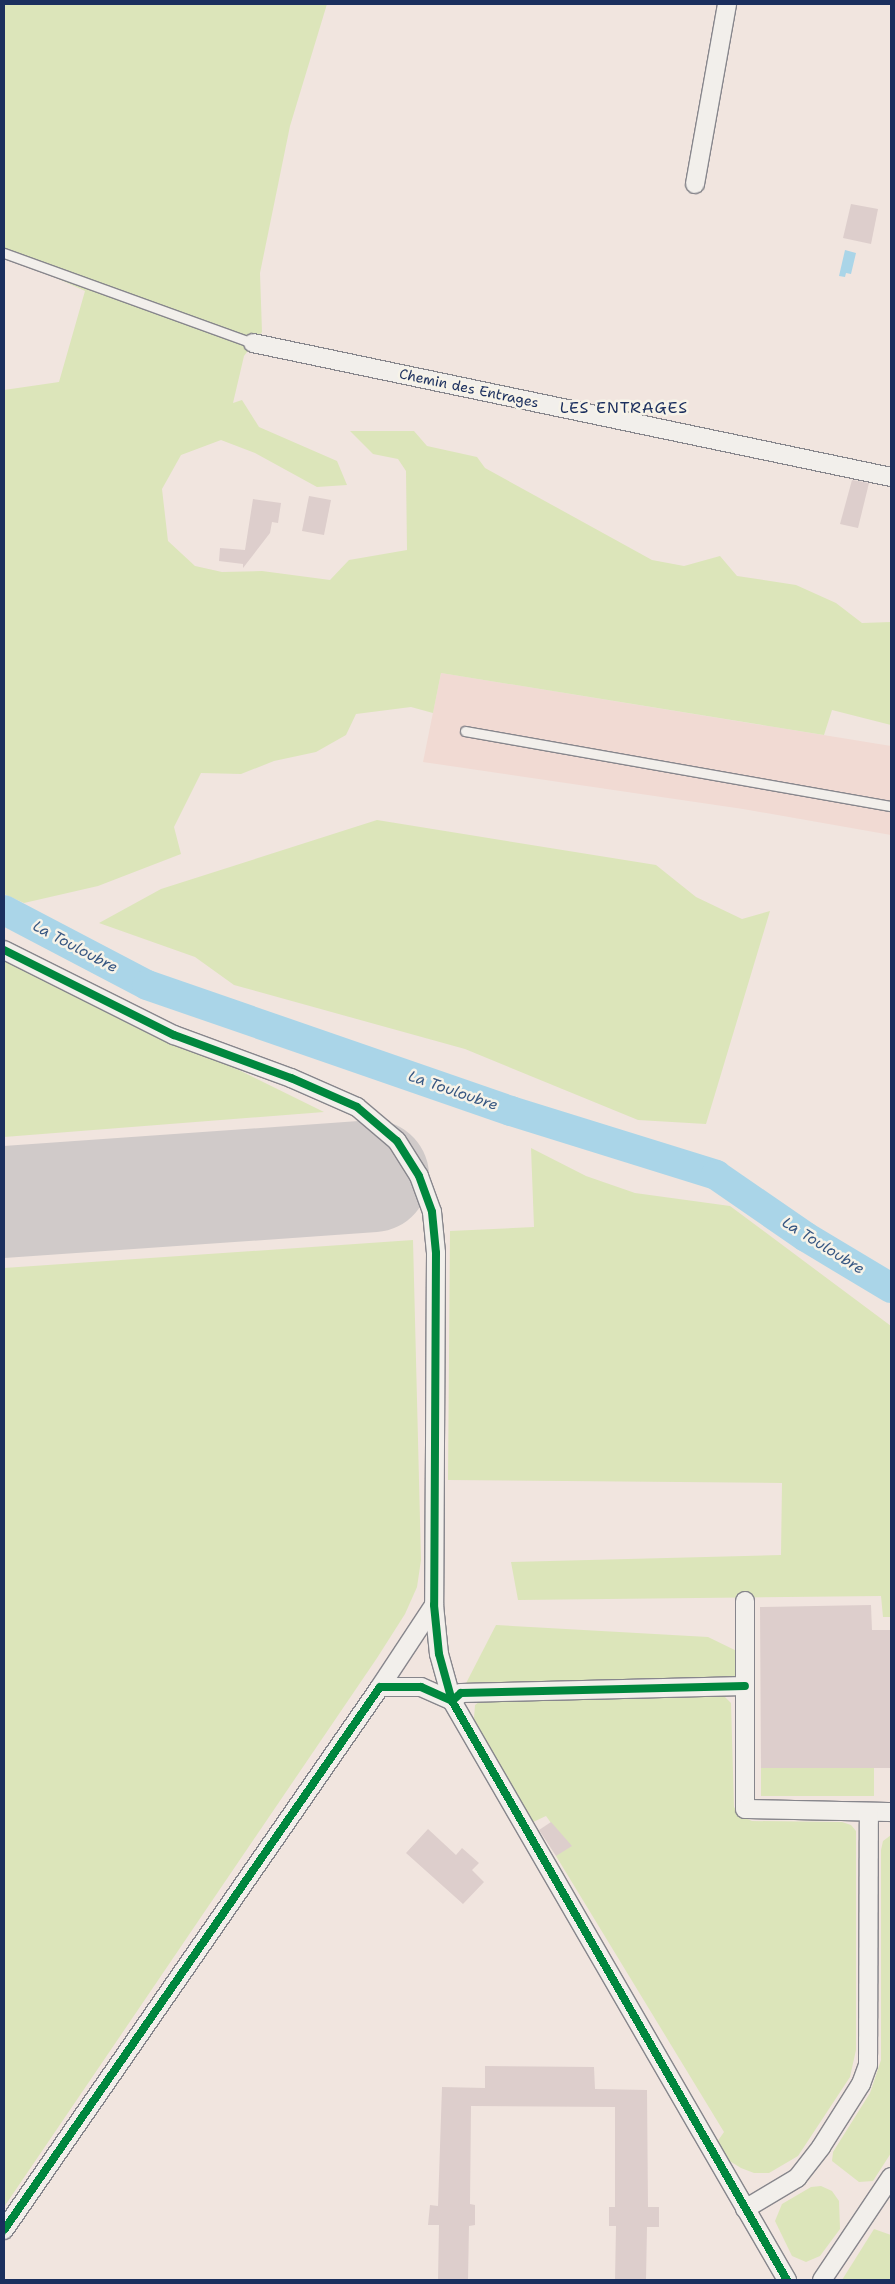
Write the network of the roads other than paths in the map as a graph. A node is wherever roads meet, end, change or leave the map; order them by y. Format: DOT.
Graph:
graph roads {
  1 [pos="727,4"];
  2 [pos="695,184"];
  3 [pos="4,253"];
  4 [pos="253,343"];
  5 [pos="891,477"];
  6 [pos="465,731"];
  7 [pos="891,806"];
  8 [pos="4,950"];
  9 [pos="745,1601"];
  10 [pos="434,1605"];
  11 [pos="380,1686"];
  12 [pos="745,1686"];
  13 [pos="452,1701"];
  14 [pos="869,1812"];
  15 [pos="891,1812"];
  16 [pos="891,2177"];
  17 [pos="745,2209"];
  18 [pos="4,2230"];
  19 [pos="787,2280"];
  20 [pos="822,2280"];
  1 -- 2 [label="street"];
  3 -- 4 [label="lane"];
  4 -- 5 [label="street, Chemin des Entrages"];
  6 -- 7 [label="lane"];
  8 -- 10 [label="street"];
  9 -- 12 [label="street"];
  10 -- 11 [label="street"];
  10 -- 13 [label="street"];
  11 -- 13 [label="street"];
  11 -- 18 [label="street"];
  12 -- 13 [label="street"];
  12 -- 14 [label="street"];
  13 -- 17 [label="street"];
  14 -- 15 [label="street"];
  14 -- 17 [label="street"];
  16 -- 20 [label="street"];
  17 -- 19 [label="street"];
}
